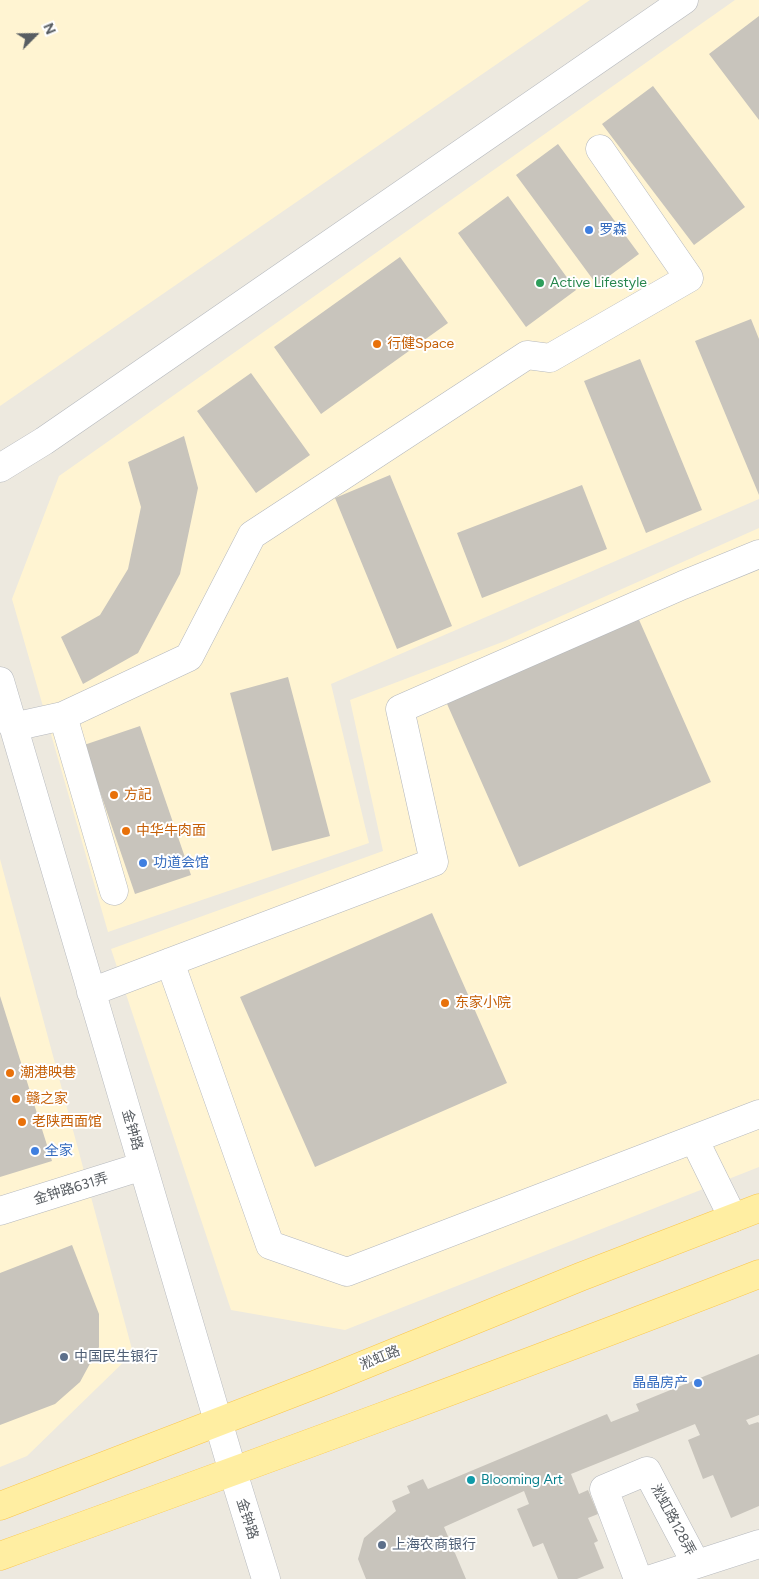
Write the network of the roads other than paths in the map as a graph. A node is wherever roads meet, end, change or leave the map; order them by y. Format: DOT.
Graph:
graph roads {
  1 [pos="684,0"];
  2 [pos="600,149"];
  3 [pos="0,468"];
  4 [pos="759,554"];
  5 [pos="0,682"];
  6 [pos="63,716"];
  7 [pos="13,727"];
  8 [pos="114,891"];
  9 [pos="170,962"];
  10 [pos="91,992"];
  11 [pos="759,1114"];
  12 [pos="694,1139"];
  13 [pos="143,1166"];
  14 [pos="759,1208"];
  15 [pos="0,1211"];
  16 [pos="733,1218"];
  17 [pos="759,1274"];
  18 [pos="218,1422"];
  19 [pos="233,1472"];
  20 [pos="0,1506"];
  21 [pos="759,1544"];
  22 [pos="0,1556"];
  23 [pos="696,1564"];
  24 [pos="266,1579"];
  25 [pos="638,1579"];
  26 [pos="651,1579"];
  1 -- 3 [label="street"];
  2 -- 6 [label="street"];
  4 -- 9 [label="street"];
  5 -- 7 [label="street, 金钟路"];
  6 -- 7 [label="street"];
  6 -- 8 [label="street"];
  7 -- 10 [label="street, 金钟路"];
  9 -- 10 [label="street"];
  9 -- 12 [label="street"];
  10 -- 13 [label="street, 金钟路"];
  11 -- 12 [label="street"];
  12 -- 16 [label="street"];
  13 -- 15 [label="street, 金钟路631弄"];
  13 -- 18 [label="street, 金钟路"];
  14 -- 16 [label="main road, 淞虹路"];
  16 -- 18 [label="main road, 淞虹路"];
  17 -- 19 [label="main road"];
  18 -- 19 [label="street, 金钟路"];
  18 -- 20 [label="main road, 淞虹路"];
  19 -- 22 [label="main road"];
  19 -- 24 [label="street, 金钟路"];
  21 -- 23 [label="street, 淞虹路128弄"];
  23 -- 25 [label="street, 淞虹路128弄"];
  23 -- 26 [label="street, 淞虹路128弄"];
}
